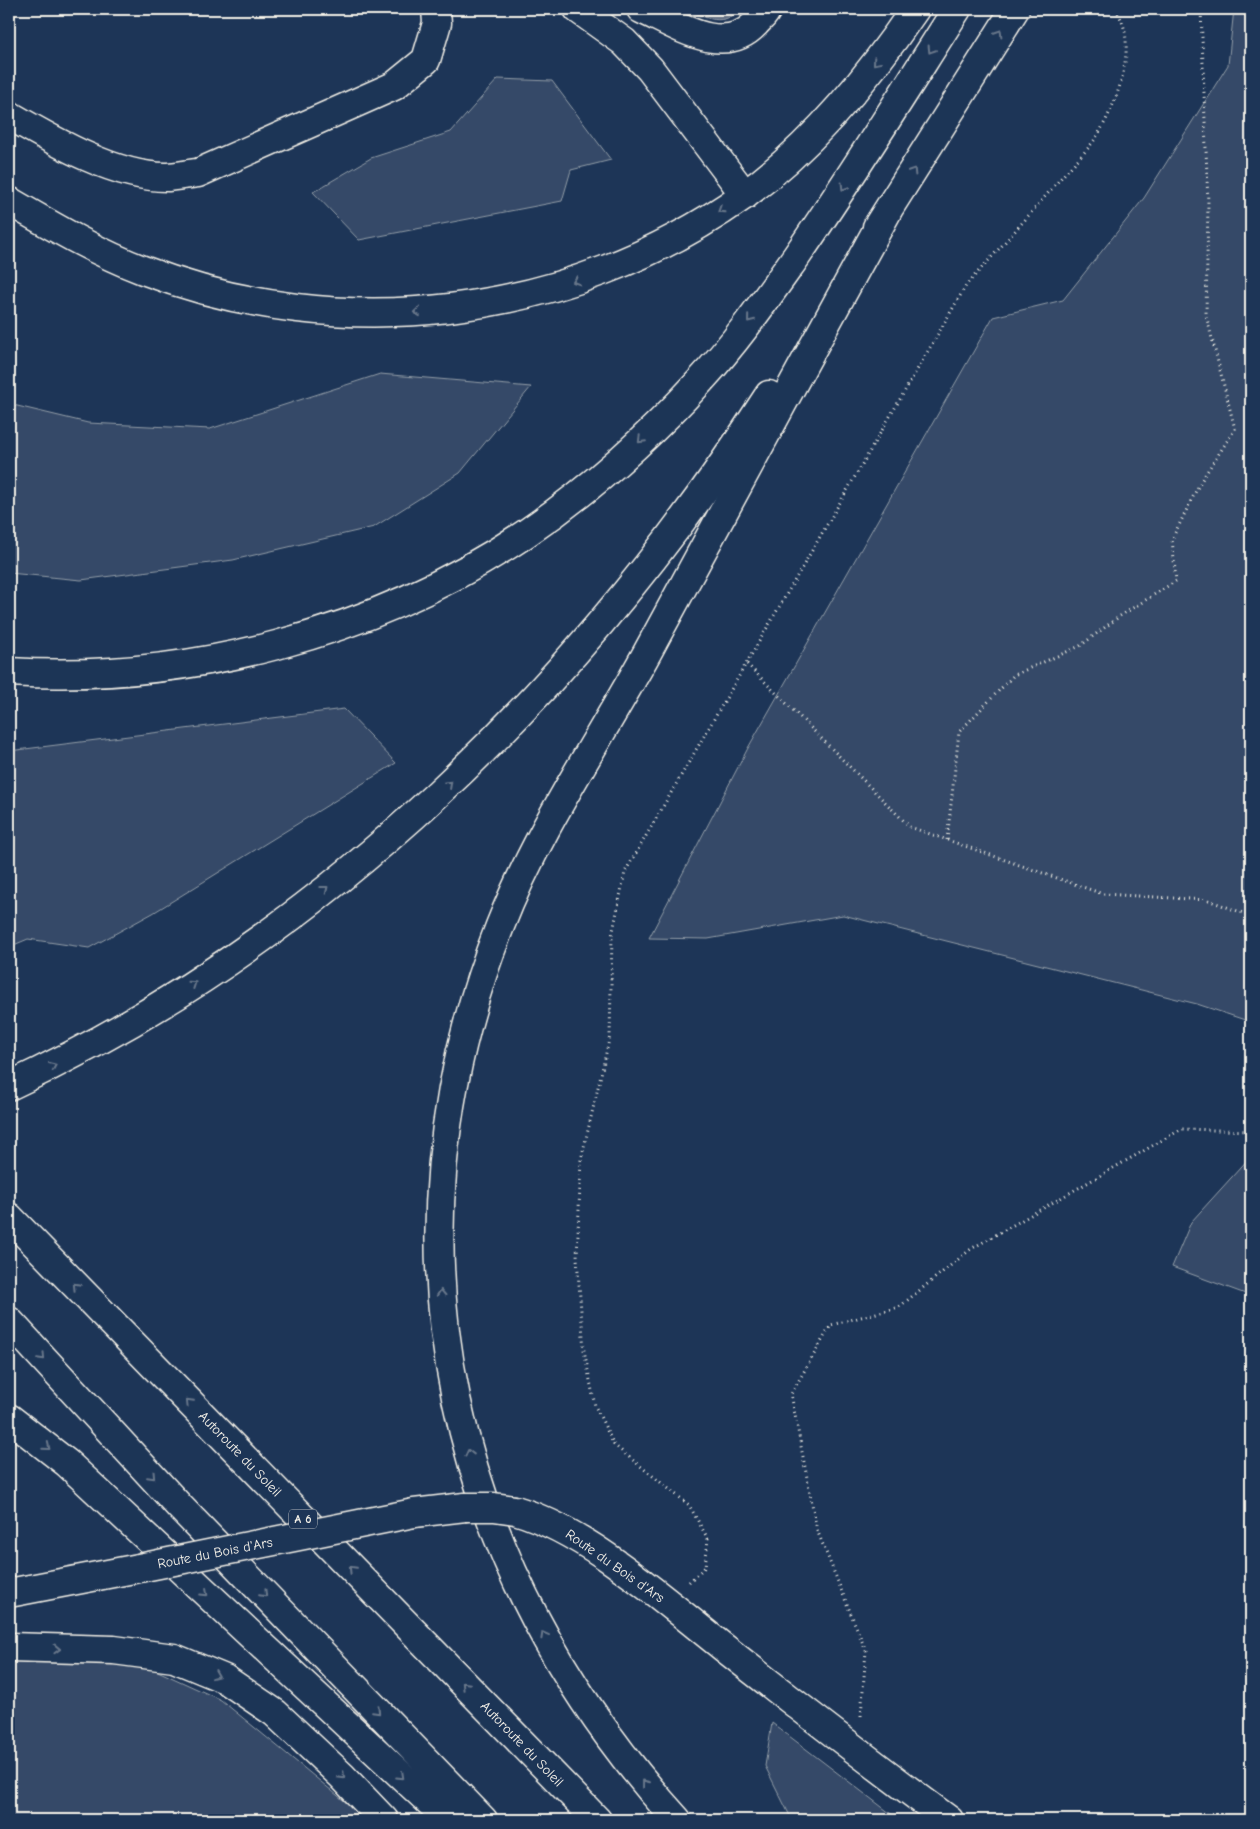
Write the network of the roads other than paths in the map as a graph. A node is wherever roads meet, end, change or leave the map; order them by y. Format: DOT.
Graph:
graph roads {
  1 [pos="436,9"];
  2 [pos="578,9"];
  3 [pos="642,9"];
  4 [pos="767,9"];
  5 [pos="915,9"];
  6 [pos="957,9"];
  7 [pos="1015,9"];
  8 [pos="9,115"];
  9 [pos="744,195"];
  10 [pos="9,201"];
  11 [pos="887,212"];
  12 [pos="9,672"];
  13 [pos="9,1086"];
  14 [pos="9,1217"];
  15 [pos="9,1321"];
  16 [pos="9,1418"];
  17 [pos="9,1593"];
  18 [pos="9,1647"];
  19 [pos="384,1820"];
  20 [pos="449,1820"];
  21 [pos="483,1820"];
  22 [pos="597,1820"];
  23 [pos="677,1820"];
  24 [pos="950,1820"];
  1 -- 8 [label="main road"];
  2 -- 9 [label="main road"];
  3 -- 4 [label="main road"];
  5 -- 9 [label="main road, one-way"];
  6 -- 12 [label="main road, one-way"];
  11 -- 7 [label="main road, one-way"];
  9 -- 10 [label="main road, one-way"];
  13 -- 11 [label="main road, one-way"];
  23 -- 11 [label="main road, one-way"];
  22 -- 14 [label="main road, Autoroute du Soleil / A 6, one-way"];
  15 -- 21 [label="main road, one-way"];
  16 -- 20 [label="main road, one-way"];
  17 -- 24 [label="main road, Route du Bois d'Ars, bridge"];
  18 -- 19 [label="main road, one-way"];
}
